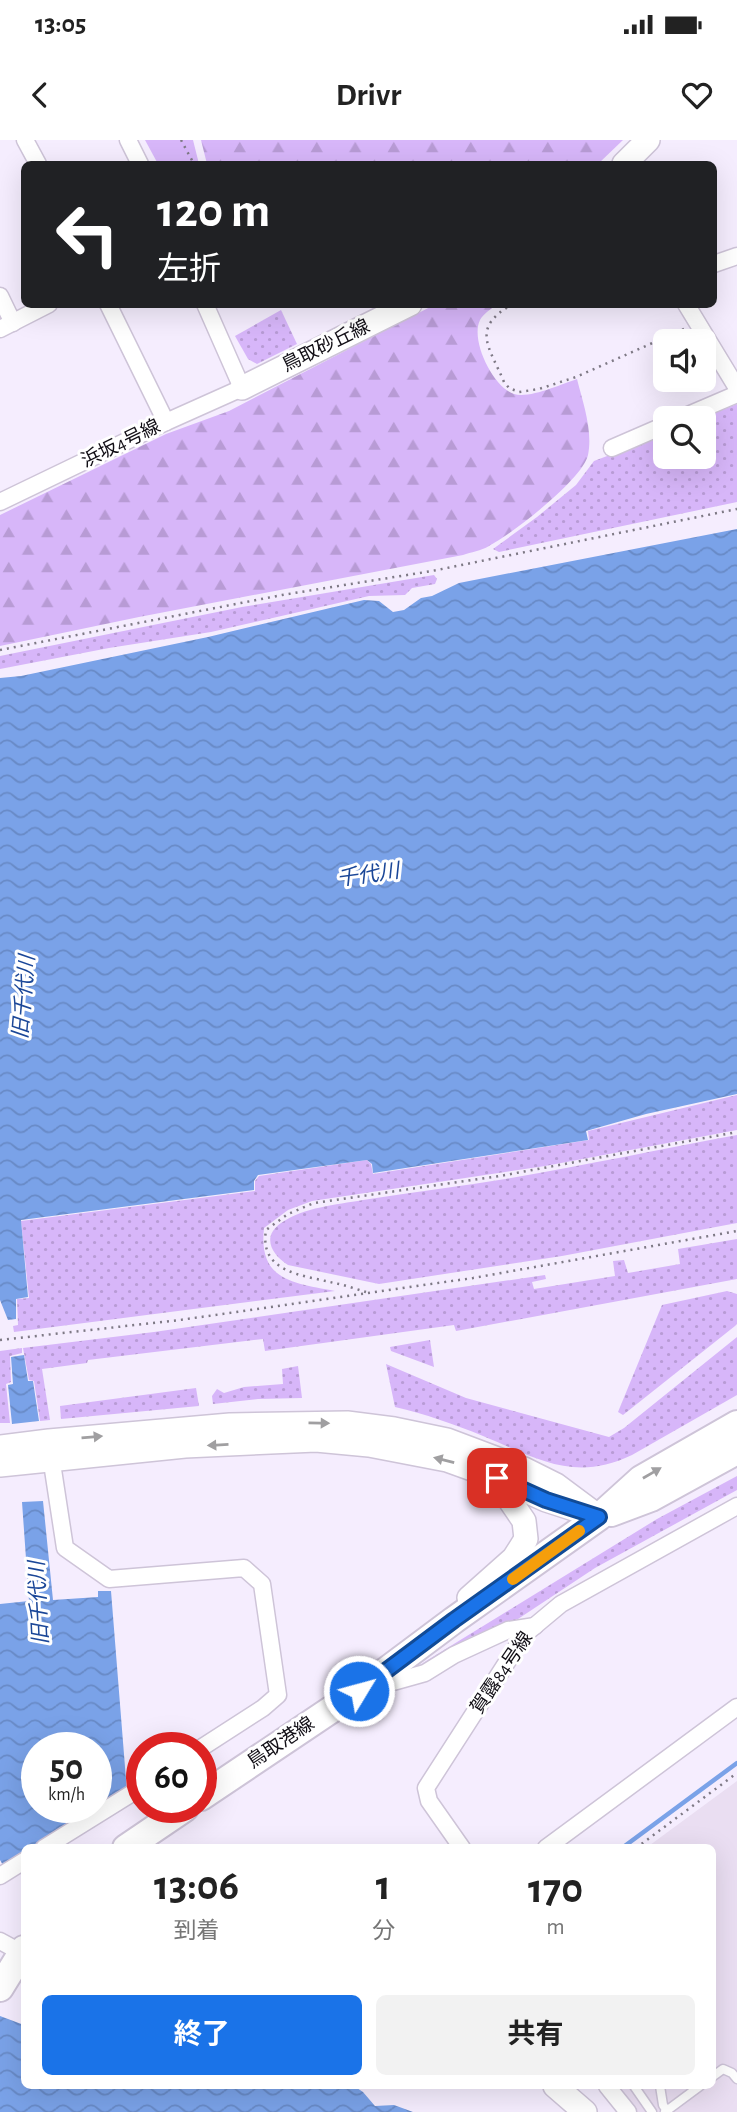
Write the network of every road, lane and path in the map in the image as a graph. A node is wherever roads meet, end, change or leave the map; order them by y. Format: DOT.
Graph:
graph roads {
  1 [pos="25,140"];
  2 [pos="128,140"];
  3 [pos="181,140"];
  4 [pos="648,140"];
  5 [pos="36,161"];
  6 [pos="138,161"];
  7 [pos="192,161"];
  8 [pos="627,161"];
  9 [pos="737,257"];
  10 [pos="717,263"];
  11 [pos="0,296"];
  12 [pos="41,308"];
  13 [pos="110,308"];
  14 [pos="207,308"];
  15 [pos="402,308"];
  16 [pos="506,308"];
  17 [pos="688,308"];
  18 [pos="697,323"];
  19 [pos="6,326"];
  20 [pos="242,388"];
  21 [pos="737,388"];
  22 [pos="737,394"];
  23 [pos="709,406"];
  24 [pos="166,422"];
  25 [pos="653,430"];
  26 [pos="612,448"];
  27 [pos="0,502"];
  28 [pos="737,509"];
  29 [pos="0,650"];
  30 [pos="737,1132"];
  31 [pos="737,1231"];
  32 [pos="369,1293"];
  33 [pos="0,1340"];
  34 [pos="737,1424"];
  35 [pos="0,1447"];
  36 [pos="50,1451"];
  37 [pos="737,1451"];
  38 [pos="0,1465"];
  39 [pos="484,1473"];
  40 [pos="737,1506"];
  41 [pos="599,1517"];
  42 [pos="454,1620"];
  43 [pos="535,1626"];
  44 [pos="359,1691"];
  45 [pos="737,1707"];
  46 [pos="217,1738"];
  47 [pos="737,1773"];
  48 [pos="217,1786"];
  49 [pos="126,1797"];
  50 [pos="163,1823"];
  51 [pos="50,1844"];
  52 [pos="132,1844"];
  53 [pos="459,1844"];
  54 [pos="551,1844"];
  55 [pos="641,1844"];
  56 [pos="21,1863"];
  57 [pos="0,1876"];
  58 [pos="15,1948"];
  59 [pos="2,1985"];
  60 [pos="716,2074"];
  61 [pos="737,2079"];
  62 [pos="558,2089"];
  63 [pos="609,2089"];
  64 [pos="636,2089"];
  65 [pos="660,2089"];
  66 [pos="696,2089"];
  67 [pos="666,2111"];
  68 [pos="585,2112"];
  69 [pos="628,2112"];
  70 [pos="652,2112"];
  1 -- 5 [label="street"];
  2 -- 6 [label="street"];
  3 -- 7 [label="path"];
  4 -- 8 [label="street"];
  9 -- 10 [label="street"];
  11 -- 19 [label="street"];
  12 -- 19 [label="street"];
  13 -- 24 [label="street"];
  14 -- 20 [label="street"];
  15 -- 20 [label="street, 鳥取砂丘線"];
  16 -- 18 [label="path"];
  17 -- 18 [label="street"];
  18 -- 21 [label="street"];
  20 -- 24 [label="street, 浜坂4号線"];
  22 -- 23 [label="street"];
  24 -- 27 [label="street, 浜坂4号線"];
  25 -- 26 [label="street"];
  28 -- 29 [label="path"];
  30 -- 32 [label="path"];
  31 -- 32 [label="path"];
  32 -- 33 [label="path"];
  41 -- 34 [label="main road, 鳥取港線, one-way"];
  35 -- 36 [label="street"];
  36 -- 38 [label="street"];
  39 -- 36 [label="street, one-way"];
  36 -- 41 [label="street, one-way"];
  36 -- 46 [label="street"];
  37 -- 41 [label="main road, 鳥取港線"];
  39 -- 41 [label="street"];
  39 -- 42 [label="street"];
  40 -- 43 [label="street, 賀露84号線"];
  41 -- 42 [label="main road, 鳥取港線"];
  42 -- 44 [label="main road, 鳥取港線"];
  43 -- 44 [label="street"];
  43 -- 53 [label="street, 賀露84号線"];
  44 -- 48 [label="main road, 鳥取港線"];
  45 -- 54 [label="street"];
  47 -- 55 [label="path"];
  49 -- 51 [label="street"];
  50 -- 52 [label="main road"];
  56 -- 57 [label="street"];
  58 -- 59 [label="main road"];
  60 -- 61 [label="lane"];
  62 -- 68 [label="street"];
  63 -- 69 [label="street"];
  64 -- 70 [label="lane"];
  65 -- 67 [label="lane"];
  66 -- 67 [label="lane"];
}
